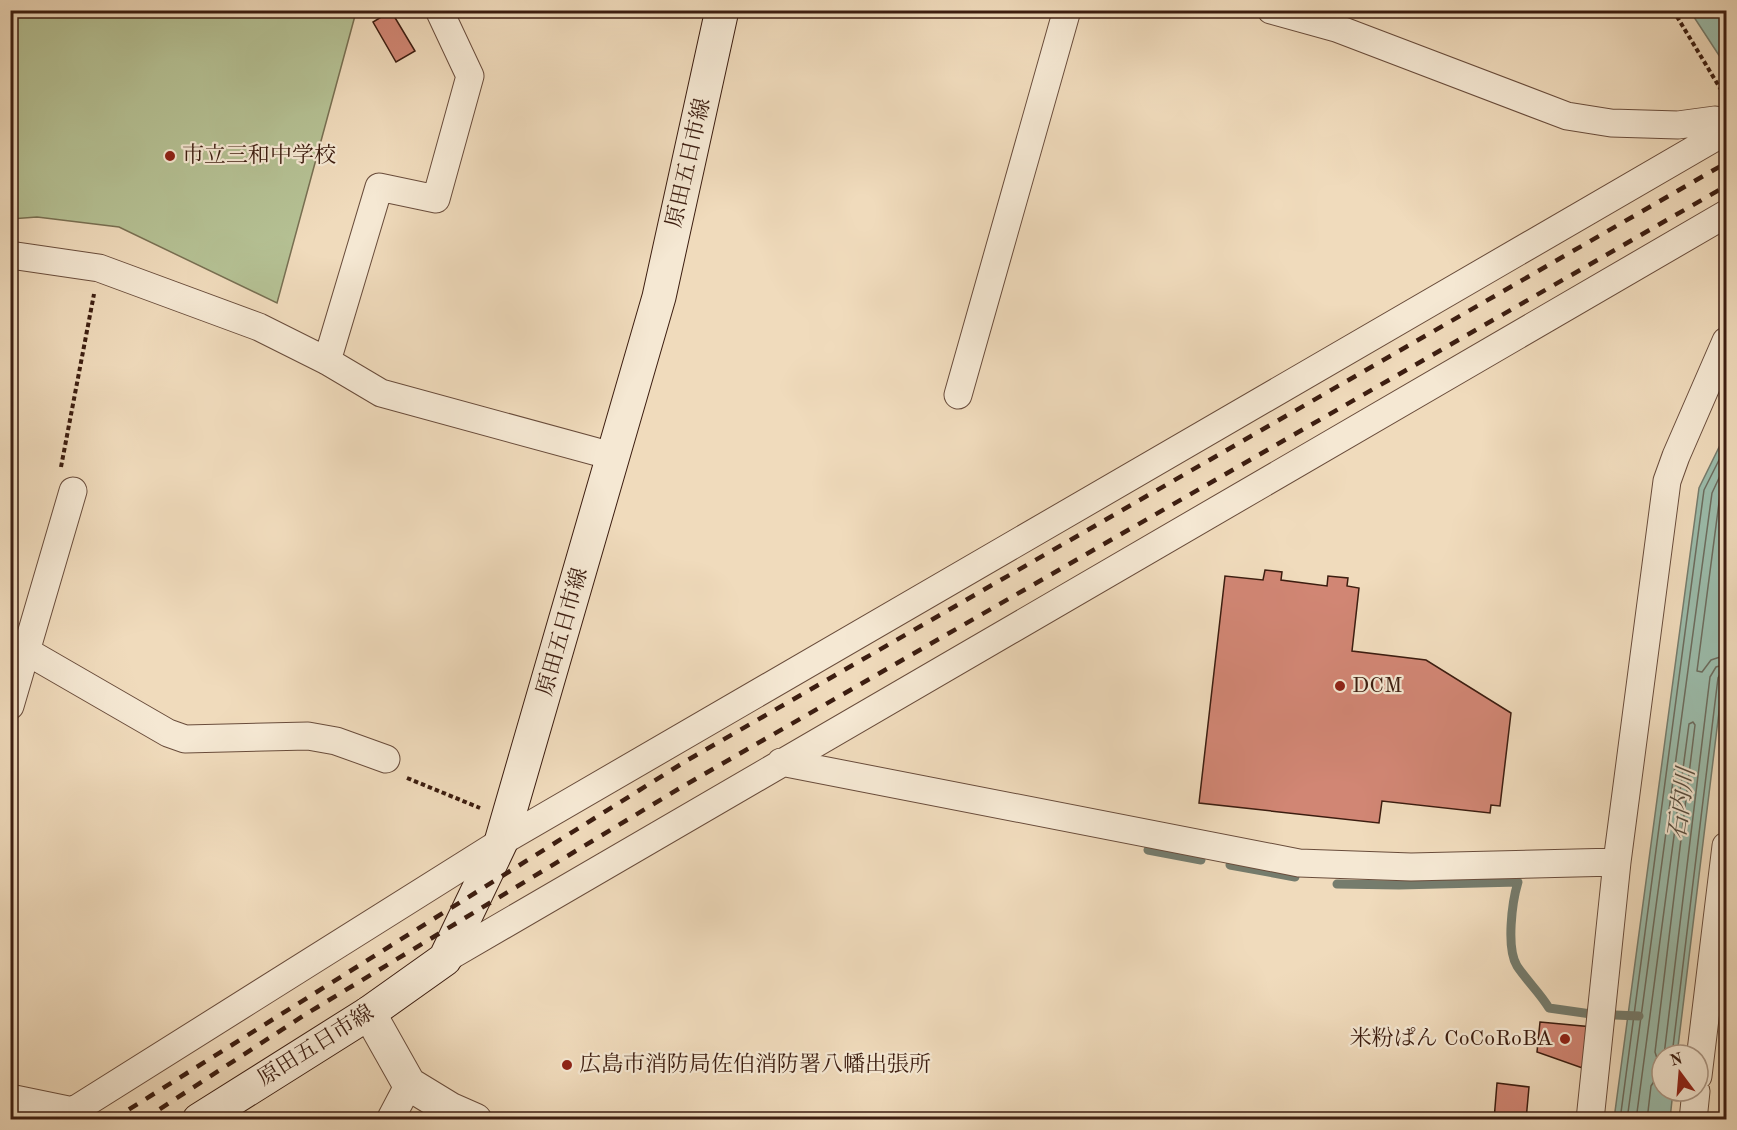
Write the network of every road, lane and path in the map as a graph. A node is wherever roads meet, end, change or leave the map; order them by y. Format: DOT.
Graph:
graph roads {
  1 [pos="439,10"];
  2 [pos="1067,10"];
  3 [pos="1271,10"];
  4 [pos="1673,10"];
  5 [pos="720,11"];
  6 [pos="1726,99"];
  7 [pos="1726,124"];
  8 [pos="1726,131"];
  9 [pos="1726,214"];
  10 [pos="10,255"];
  11 [pos="99,267"];
  12 [pos="1726,341"];
  13 [pos="327,361"];
  14 [pos="958,395"];
  15 [pos="612,456"];
  16 [pos="73,491"];
  17 [pos="26,651"];
  18 [pos="10,706"];
  19 [pos="386,759"];
  20 [pos="781,762"];
  21 [pos="505,831"];
  22 [pos="1726,846"];
  23 [pos="1617,862"];
  24 [pos="445,958"];
  25 [pos="1717,1005"];
  26 [pos="369,1013"];
  27 [pos="1707,1043"];
  28 [pos="409,1084"];
  29 [pos="10,1098"];
  30 [pos="1695,1103"];
  31 [pos="70,1117"];
  32 [pos="199,1119"];
  33 [pos="390,1119"];
  34 [pos="475,1119"];
  35 [pos="1590,1119"];
  36 [pos="1693,1119"];
  1 -- 13 [label="street"];
  2 -- 14 [label="street"];
  3 -- 7 [label="street"];
  4 -- 6 [label="path"];
  5 -- 15 [label="main road, 原田五日市線"];
  8 -- 21 [label="street"];
  9 -- 20 [label="street"];
  10 -- 11 [label="street"];
  11 -- 13 [label="street"];
  11 -- 16 [label="path"];
  12 -- 23 [label="street"];
  13 -- 15 [label="street"];
  15 -- 21 [label="main road, 原田五日市線"];
  16 -- 17 [label="street"];
  17 -- 18 [label="street"];
  17 -- 19 [label="street"];
  19 -- 21 [label="path"];
  20 -- 23 [label="street"];
  20 -- 24 [label="street"];
  21 -- 24 [label="main road, 原田五日市線"];
  21 -- 31 [label="street"];
  22 -- 25 [label="street"];
  23 -- 35 [label="street"];
  24 -- 26 [label="main road, 原田五日市線"];
  25 -- 27 [label="street"];
  26 -- 28 [label="main road"];
  26 -- 32 [label="main road, 原田五日市線"];
  28 -- 33 [label="street"];
  28 -- 34 [label="main road"];
  29 -- 31 [label="street"];
  30 -- 36 [label="street"];
}
